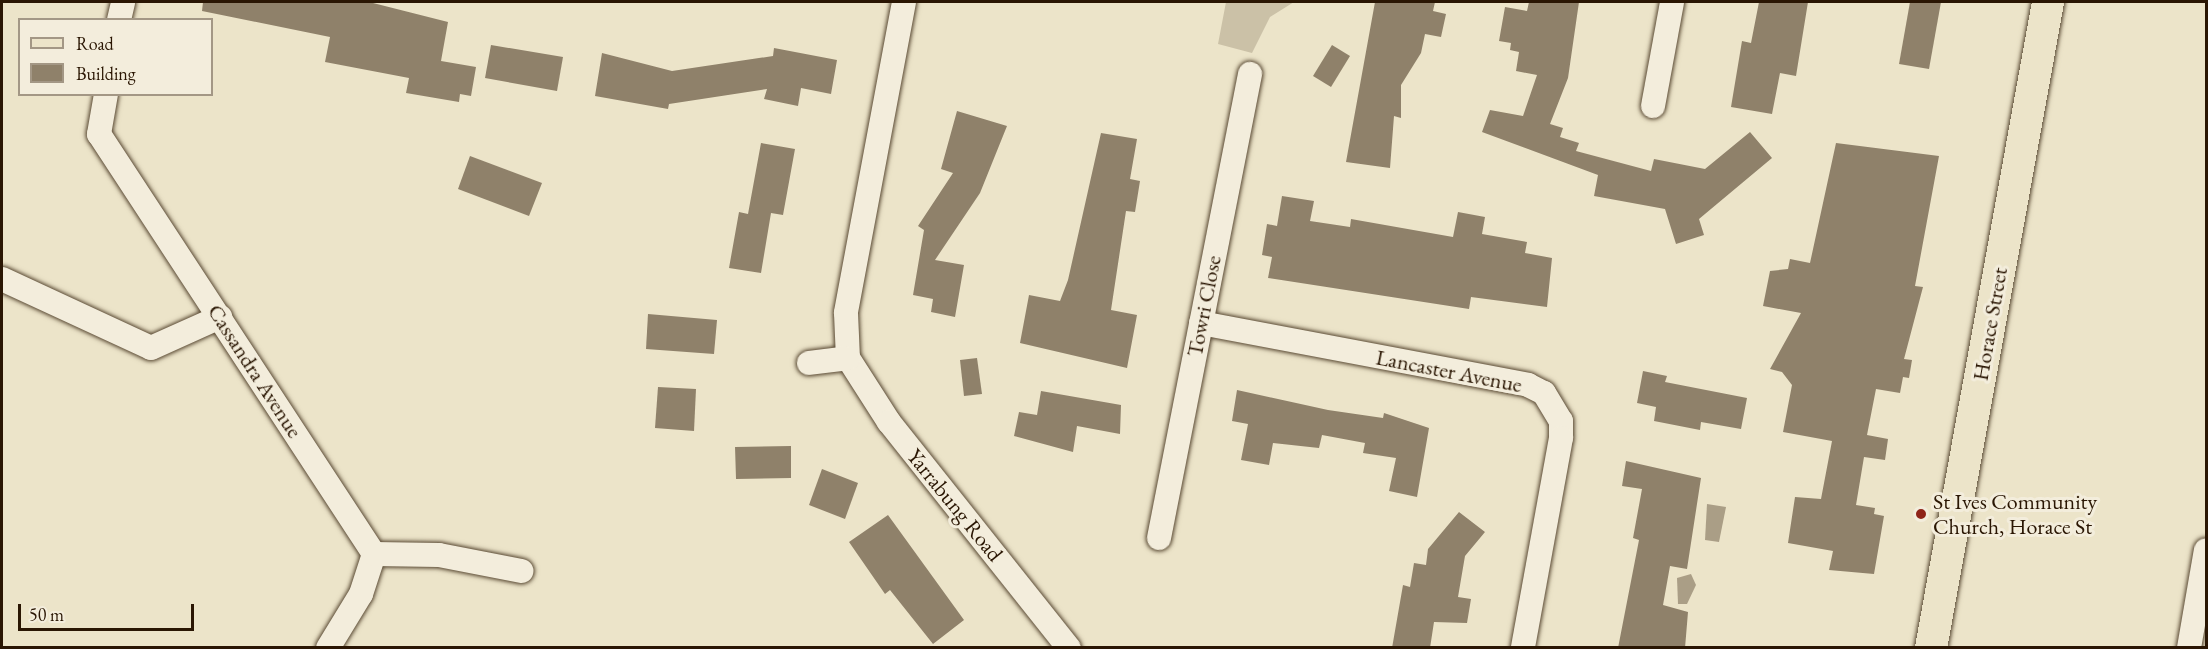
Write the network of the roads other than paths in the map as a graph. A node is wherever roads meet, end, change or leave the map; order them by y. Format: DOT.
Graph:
graph roads {
  1 [pos="123,2"];
  2 [pos="904,2"];
  3 [pos="1672,2"];
  4 [pos="2048,2"];
  5 [pos="119,18"];
  6 [pos="1250,74"];
  7 [pos="106,96"];
  8 [pos="1653,106"];
  9 [pos="2,279"];
  10 [pos="220,316"];
  11 [pos="1201,323"];
  12 [pos="848,358"];
  13 [pos="809,363"];
  14 [pos="1159,538"];
  15 [pos="2206,550"];
  16 [pos="374,554"];
  17 [pos="521,571"];
  18 [pos="328,648"];
  19 [pos="1069,648"];
  20 [pos="1523,648"];
  21 [pos="1931,648"];
  22 [pos="2189,648"];
  1 -- 5 [label="street"];
  2 -- 12 [label="street"];
  3 -- 8 [label="street"];
  4 -- 21 [label="main road, Horace Street"];
  6 -- 11 [label="street, Towri Close"];
  7 -- 10 [label="street, Cassandra Avenue"];
  9 -- 10 [label="street"];
  10 -- 16 [label="street, Cassandra Avenue"];
  11 -- 14 [label="street, Towri Close"];
  11 -- 20 [label="street, Lancaster Avenue"];
  12 -- 13 [label="street"];
  12 -- 19 [label="street, Yarrabung Road"];
  15 -- 22 [label="street"];
  16 -- 17 [label="street"];
  16 -- 18 [label="street"];
}
